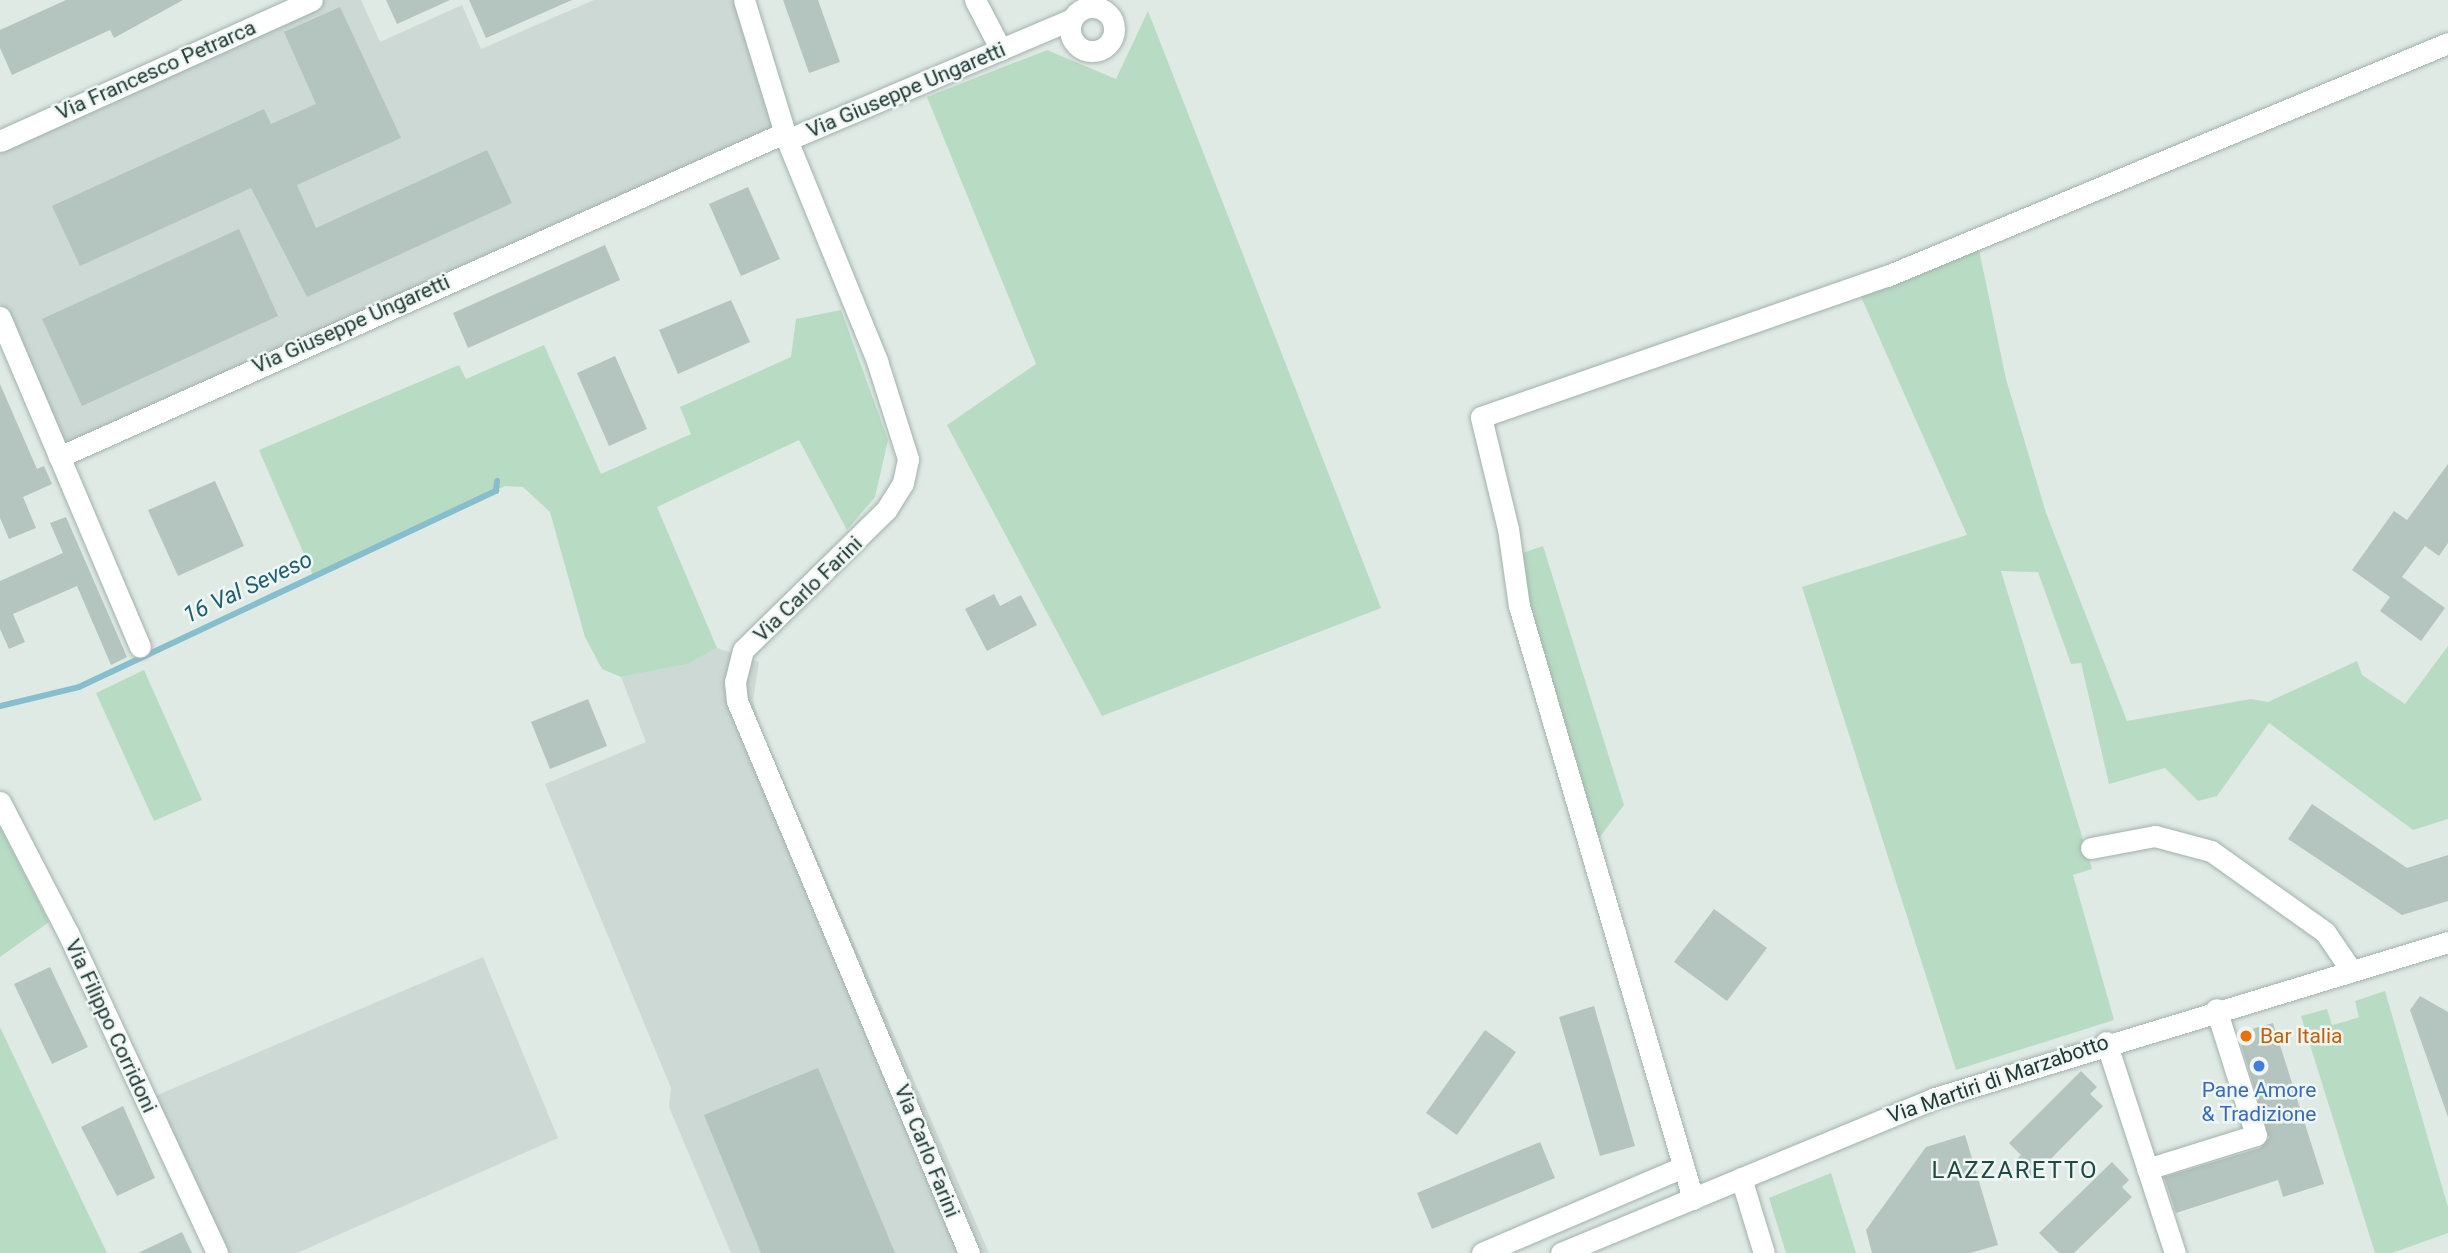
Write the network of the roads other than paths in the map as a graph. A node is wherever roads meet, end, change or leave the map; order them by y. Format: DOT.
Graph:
graph roads {
  1 [pos="312,0"];
  2 [pos="744,0"];
  3 [pos="975,0"];
  4 [pos="1072,19"];
  5 [pos="1026,39"];
  6 [pos="1075,43"];
  7 [pos="2448,43"];
  8 [pos="1001,50"];
  9 [pos="786,136"];
  10 [pos="0,141"];
  11 [pos="0,317"];
  12 [pos="58,457"];
  13 [pos="140,647"];
  14 [pos="0,802"];
  15 [pos="2091,848"];
  16 [pos="2448,942"];
  17 [pos="2351,970"];
  18 [pos="2216,1009"];
  19 [pos="2106,1042"];
  20 [pos="1683,1167"];
  21 [pos="2147,1169"];
  22 [pos="1741,1178"];
  23 [pos="1693,1199"];
  24 [pos="217,1253"];
  25 [pos="969,1253"];
  26 [pos="1482,1253"];
  27 [pos="1561,1253"];
  28 [pos="1764,1253"];
  29 [pos="2175,1253"];
  1 -- 10 [label="street, Via Francesco Petrarca"];
  2 -- 9 [label="street, Via Carlo Farini"];
  3 -- 8 [label="street"];
  4 -- 5 [label="street, Via Giuseppe Ungaretti"];
  4 -- 6 [label="street"];
  4 -- 6 [label="street"];
  5 -- 6 [label="street, Via Giuseppe Ungaretti"];
  5 -- 8 [label="street, Via Giuseppe Ungaretti"];
  7 -- 20 [label="street"];
  8 -- 9 [label="street, Via Giuseppe Ungaretti"];
  9 -- 12 [label="street, Via Giuseppe Ungaretti"];
  9 -- 25 [label="street, Via Carlo Farini"];
  11 -- 12 [label="street"];
  12 -- 13 [label="street"];
  14 -- 24 [label="street, Via Filippo Corridoni"];
  15 -- 17 [label="street"];
  16 -- 17 [label="street, Via Martiri di Marzabotto"];
  17 -- 18 [label="street, Via Martiri di Marzabotto"];
  18 -- 19 [label="street, Via Martiri di Marzabotto"];
  18 -- 21 [label="street"];
  19 -- 21 [label="street"];
  19 -- 22 [label="street, Via Martiri di Marzabotto"];
  20 -- 23 [label="street"];
  20 -- 26 [label="street"];
  21 -- 29 [label="street"];
  22 -- 23 [label="street, Via Martiri di Marzabotto"];
  22 -- 28 [label="street"];
  23 -- 27 [label="street, Via Martiri di Marzabotto"];
}
